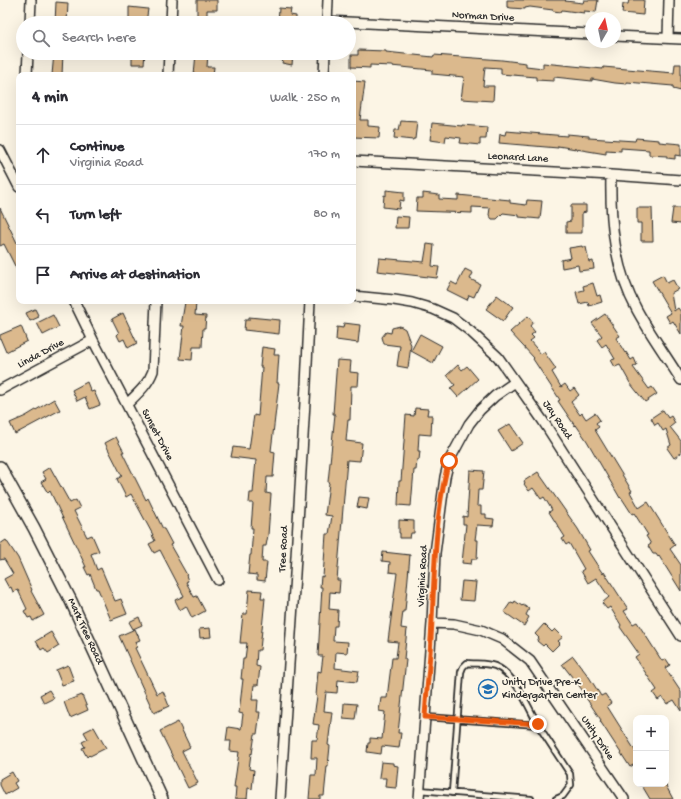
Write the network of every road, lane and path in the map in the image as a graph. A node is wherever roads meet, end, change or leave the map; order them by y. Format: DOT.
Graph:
graph roads {
  1 [pos="31,0"];
  2 [pos="172,0"];
  3 [pos="328,0"];
  4 [pos="670,0"];
  5 [pos="30,16"];
  6 [pos="171,16"];
  7 [pos="327,16"];
  8 [pos="356,23"];
  9 [pos="585,34"];
  10 [pos="621,36"];
  11 [pos="668,38"];
  12 [pos="681,40"];
  13 [pos="28,60"];
  14 [pos="169,60"];
  15 [pos="325,60"];
  16 [pos="27,72"];
  17 [pos="168,72"];
  18 [pos="324,72"];
  19 [pos="0,150"];
  20 [pos="356,161"];
  21 [pos="611,175"];
  22 [pos="681,180"];
  23 [pos="16,181"];
  24 [pos="356,296"];
  25 [pos="75,304"];
  26 [pos="156,304"];
  27 [pos="310,304"];
  28 [pos="93,340"];
  29 [pos="681,380"];
  30 [pos="515,382"];
  31 [pos="0,390"];
  32 [pos="127,404"];
  33 [pos="0,466"];
  34 [pos="218,580"];
  35 [pos="432,623"];
  36 [pos="681,636"];
  37 [pos="425,717"];
  38 [pos="457,719"];
  39 [pos="538,724"];
  40 [pos="452,793"];
  41 [pos="419,794"];
  42 [pos="162,799"];
  43 [pos="280,799"];
  44 [pos="531,799"];
  45 [pos="556,799"];
  46 [pos="624,799"];
  1 -- 5 [label="street"];
  2 -- 6 [label="street"];
  3 -- 7 [label="street"];
  4 -- 11 [label="street"];
  8 -- 9 [label="street, Norman Drive"];
  10 -- 11 [label="street"];
  11 -- 12 [label="street"];
  13 -- 16 [label="street"];
  14 -- 17 [label="street"];
  15 -- 18 [label="street"];
  19 -- 23 [label="street"];
  20 -- 21 [label="street, Leonard Lane"];
  21 -- 22 [label="street, Leonard Lane"];
  21 -- 29 [label="street"];
  24 -- 30 [label="street, Jay Road"];
  25 -- 28 [label="street, Sunset Drive"];
  26 -- 32 [label="street"];
  27 -- 43 [label="street, Tree Road"];
  28 -- 31 [label="street, Linda Drive"];
  28 -- 32 [label="street, Sunset Drive"];
  30 -- 35 [label="street, Virginia Road"];
  30 -- 36 [label="street, Jay Road"];
  32 -- 34 [label="street, Sunset Drive"];
  33 -- 42 [label="street, Mark Tree Road"];
  35 -- 37 [label="street, Virginia Road"];
  35 -- 46 [label="street, Unity Drive"];
  37 -- 38 [label="lane"];
  37 -- 41 [label="street, Virginia Road"];
  38 -- 39 [label="lane"];
  38 -- 39 [label="lane"];
  38 -- 40 [label="lane"];
  39 -- 45 [label="lane"];
  40 -- 41 [label="lane"];
  40 -- 44 [label="lane"];
}
